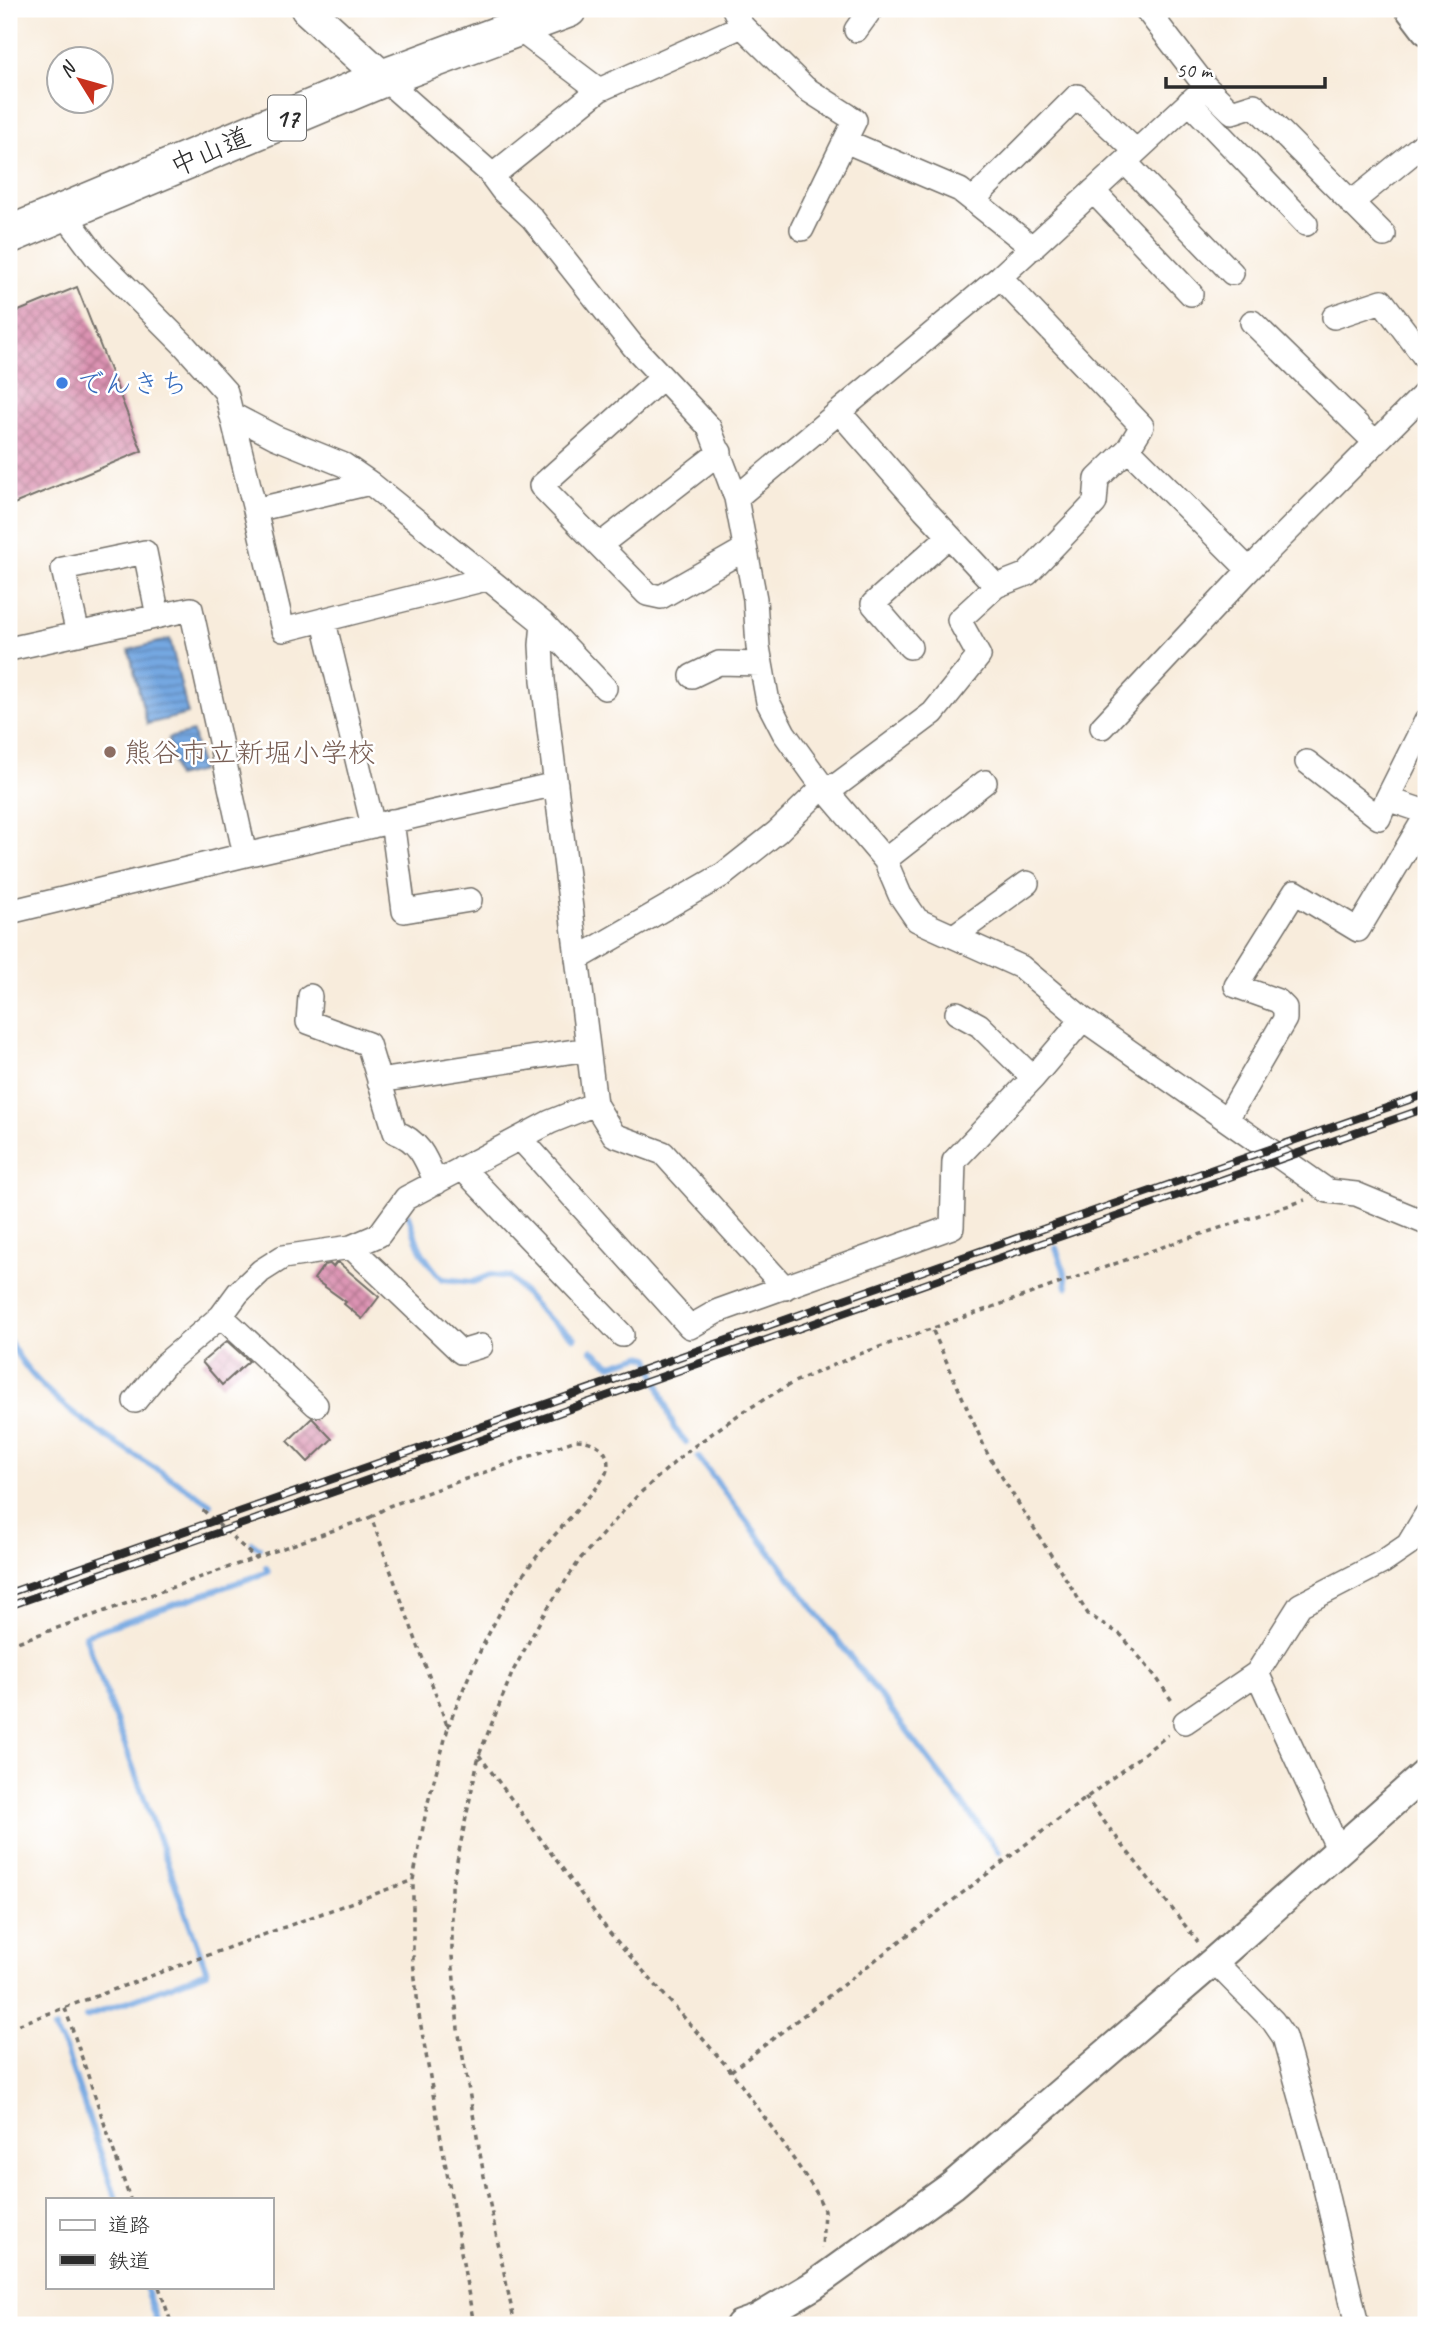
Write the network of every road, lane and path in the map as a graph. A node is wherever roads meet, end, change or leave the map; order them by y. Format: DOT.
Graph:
graph roads {
  1 [pos="307,9"];
  2 [pos="568,9"];
  3 [pos="872,9"];
  4 [pos="1146,9"];
  5 [pos="1410,9"];
  6 [pos="738,18"];
  7 [pos="517,28"];
  8 [pos="856,30"];
  9 [pos="1426,30"];
  10 [pos="383,78"];
  11 [pos="599,90"];
  12 [pos="1198,95"];
  13 [pos="845,141"];
  14 [pos="1426,142"];
  15 [pos="1131,157"];
  16 [pos="492,176"];
  17 [pos="1093,191"];
  18 [pos="973,200"];
  19 [pos="1352,203"];
  20 [pos="63,212"];
  21 [pos="1306,224"];
  22 [pos="14,225"];
  23 [pos="802,229"];
  24 [pos="1384,235"];
  25 [pos="1032,248"];
  26 [pos="1232,273"];
  27 [pos="1000,277"];
  28 [pos="1191,294"];
  29 [pos="1334,317"];
  30 [pos="1252,321"];
  31 [pos="1426,359"];
  32 [pos="662,378"];
  33 [pos="1426,393"];
  34 [pos="839,412"];
  35 [pos="231,414"];
  36 [pos="1376,443"];
  37 [pos="1128,449"];
  38 [pos="720,452"];
  39 [pos="370,483"];
  40 [pos="736,498"];
  41 [pos="255,510"];
  42 [pos="949,536"];
  43 [pos="600,545"];
  44 [pos="745,549"];
  45 [pos="1249,570"];
  46 [pos="486,579"];
  47 [pos="996,586"];
  48 [pos="158,616"];
  49 [pos="324,622"];
  50 [pos="543,623"];
  51 [pos="78,634"];
  52 [pos="910,647"];
  53 [pos="9,649"];
  54 [pos="761,664"];
  55 [pos="692,676"];
  56 [pos="605,688"];
  57 [pos="1426,722"];
  58 [pos="1102,727"];
  59 [pos="1307,762"];
  60 [pos="985,782"];
  61 [pos="556,784"];
  62 [pos="823,787"];
  63 [pos="1387,799"];
  64 [pos="1426,814"];
  65 [pos="382,823"];
  66 [pos="245,855"];
  67 [pos="885,860"];
  68 [pos="1027,883"];
  69 [pos="470,900"];
  70 [pos="9,912"];
  71 [pos="954,936"];
  72 [pos="577,959"];
  73 [pos="310,996"];
  74 [pos="957,1013"];
  75 [pos="1083,1019"];
  76 [pos="588,1049"];
  77 [pos="1033,1078"];
  78 [pos="379,1081"];
  79 [pos="595,1104"];
  80 [pos="1227,1119"];
  81 [pos="520,1138"];
  82 [pos="462,1168"];
  83 [pos="436,1182"];
  84 [pos="1328,1191"];
  85 [pos="1426,1223"];
  86 [pos="351,1247"];
  87 [pos="785,1288"];
  88 [pos="221,1316"];
  89 [pos="933,1330"];
  90 [pos="622,1335"];
  91 [pos="481,1346"];
  92 [pos="135,1401"];
  93 [pos="316,1405"];
  94 [pos="203,1510"];
  95 [pos="1426,1515"];
  96 [pos="371,1517"];
  97 [pos="255,1558"];
  98 [pos="9,1645"];
  99 [pos="1257,1673"];
  100 [pos="1185,1722"];
  101 [pos="448,1728"];
  102 [pos="479,1755"];
  103 [pos="1426,1773"];
  104 [pos="1085,1797"];
  105 [pos="1339,1851"];
  106 [pos="413,1880"];
  107 [pos="1213,1961"];
  108 [pos="65,2008"];
  109 [pos="9,2028"];
  110 [pos="732,2071"];
  111 [pos="130,2198"];
  112 [pos="814,2285"];
  113 [pos="159,2288"];
  114 [pos="172,2325"];
  115 [pos="474,2325"];
  116 [pos="515,2325"];
  117 [pos="740,2325"];
  118 [pos="1357,2325"];
  1 -- 10 [label="main road"];
  2 -- 7 [label="highway, 中山道 / 17"];
  3 -- 8 [label="street"];
  4 -- 12 [label="street"];
  5 -- 9 [label="street"];
  6 -- 11 [label="street"];
  6 -- 13 [label="street"];
  7 -- 10 [label="highway, 中山道 / 17"];
  7 -- 11 [label="street"];
  10 -- 16 [label="street"];
  10 -- 20 [label="highway, 中山道 / 17"];
  11 -- 16 [label="street"];
  12 -- 15 [label="street"];
  12 -- 19 [label="street"];
  12 -- 21 [label="street"];
  13 -- 18 [label="street"];
  13 -- 23 [label="street"];
  14 -- 19 [label="street"];
  15 -- 17 [label="street"];
  15 -- 18 [label="street"];
  15 -- 26 [label="street"];
  16 -- 32 [label="street"];
  17 -- 25 [label="street"];
  17 -- 28 [label="street"];
  18 -- 25 [label="street"];
  19 -- 24 [label="street"];
  20 -- 22 [label="highway, 中山道 / 17"];
  20 -- 35 [label="street"];
  25 -- 27 [label="street"];
  27 -- 34 [label="street"];
  27 -- 37 [label="street"];
  29 -- 31 [label="street"];
  30 -- 36 [label="street"];
  32 -- 38 [label="street"];
  32 -- 43 [label="street"];
  33 -- 36 [label="street"];
  34 -- 40 [label="street"];
  34 -- 42 [label="street"];
  35 -- 39 [label="street"];
  35 -- 41 [label="street"];
  36 -- 45 [label="street"];
  37 -- 45 [label="street"];
  37 -- 47 [label="street"];
  38 -- 40 [label="street"];
  38 -- 43 [label="street"];
  39 -- 41 [label="street"];
  39 -- 46 [label="street"];
  40 -- 44 [label="street"];
  41 -- 49 [label="street"];
  42 -- 47 [label="street"];
  42 -- 52 [label="street"];
  43 -- 44 [label="street"];
  44 -- 54 [label="street"];
  45 -- 58 [label="street"];
  46 -- 49 [label="street"];
  46 -- 50 [label="street"];
  47 -- 62 [label="street"];
  48 -- 51 [label="street"];
  48 -- 51 [label="street"];
  48 -- 66 [label="street"];
  49 -- 65 [label="street"];
  50 -- 56 [label="street"];
  50 -- 61 [label="street"];
  51 -- 53 [label="street"];
  54 -- 55 [label="street"];
  54 -- 62 [label="street"];
  57 -- 63 [label="street"];
  59 -- 63 [label="street"];
  60 -- 67 [label="street"];
  61 -- 65 [label="street"];
  61 -- 72 [label="street"];
  62 -- 67 [label="street"];
  62 -- 72 [label="street"];
  63 -- 64 [label="street"];
  64 -- 80 [label="street"];
  65 -- 66 [label="street"];
  65 -- 69 [label="street"];
  66 -- 70 [label="street"];
  67 -- 71 [label="street"];
  68 -- 71 [label="street"];
  71 -- 75 [label="street"];
  72 -- 76 [label="street"];
  73 -- 78 [label="street"];
  74 -- 77 [label="street"];
  75 -- 77 [label="street"];
  75 -- 80 [label="street"];
  76 -- 78 [label="street"];
  76 -- 79 [label="street"];
  77 -- 87 [label="street"];
  78 -- 83 [label="street"];
  79 -- 81 [label="street"];
  79 -- 87 [label="street"];
  80 -- 84 [label="street"];
  81 -- 82 [label="street"];
  81 -- 87 [label="street"];
  82 -- 83 [label="street"];
  82 -- 90 [label="street"];
  83 -- 86 [label="street"];
  84 -- 85 [label="street"];
  84 -- 89 [label="path"];
  86 -- 88 [label="street"];
  86 -- 91 [label="street"];
  88 -- 92 [label="street"];
  88 -- 93 [label="street"];
  89 -- 100 [label="path"];
  89 -- 102 [label="path"];
  94 -- 97 [label="path"];
  95 -- 99 [label="street"];
  96 -- 97 [label="path"];
  96 -- 101 [label="path"];
  96 -- 101 [label="path"];
  97 -- 98 [label="path"];
  99 -- 100 [label="street"];
  99 -- 105 [label="street"];
  100 -- 104 [label="path"];
  101 -- 106 [label="path"];
  102 -- 110 [label="path"];
  102 -- 116 [label="path"];
  103 -- 105 [label="street"];
  104 -- 107 [label="path"];
  104 -- 110 [label="path"];
  105 -- 107 [label="street"];
  106 -- 108 [label="path"];
  106 -- 115 [label="path"];
  107 -- 112 [label="street"];
  107 -- 118 [label="street"];
  108 -- 109 [label="path"];
  108 -- 111 [label="path"];
  110 -- 112 [label="path"];
  112 -- 117 [label="street"];
  113 -- 114 [label="path"];
}
